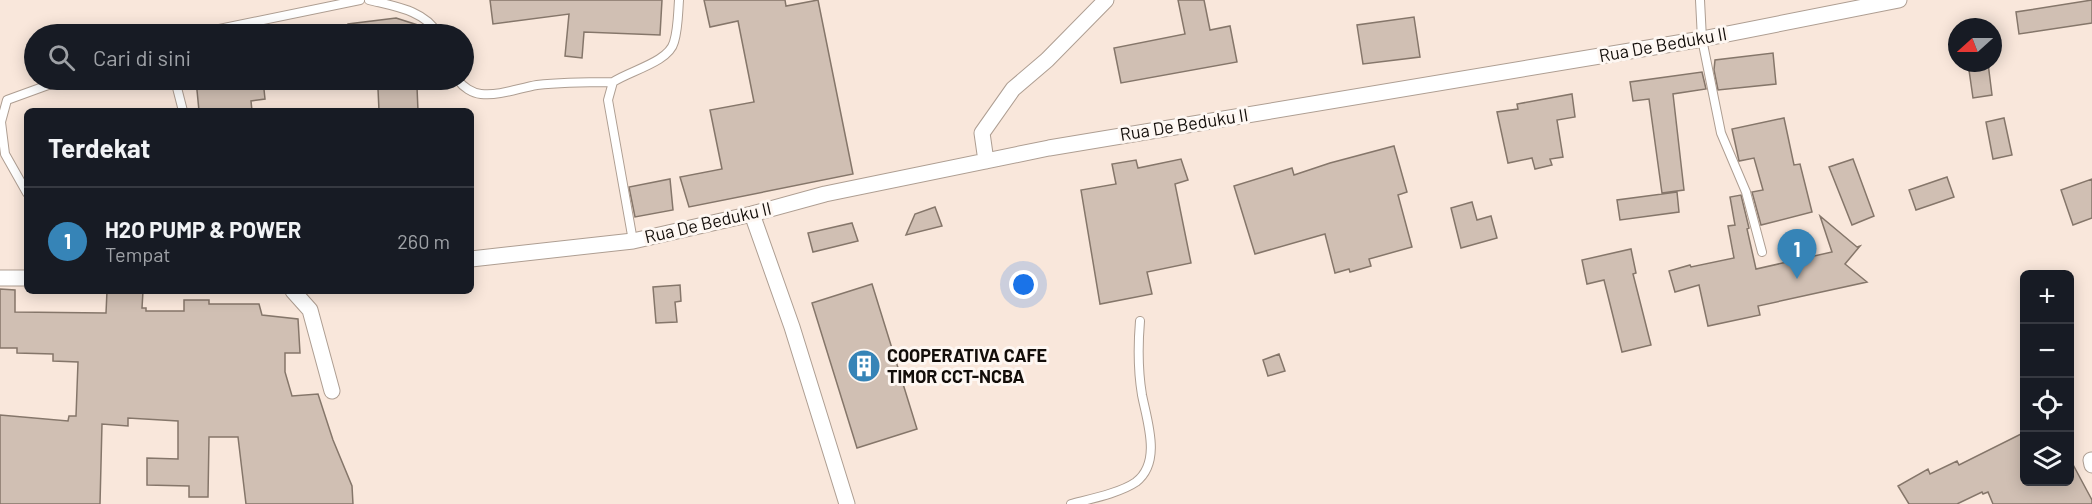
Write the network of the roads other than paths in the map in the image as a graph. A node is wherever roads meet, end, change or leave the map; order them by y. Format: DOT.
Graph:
graph roads {
  1 [pos="360,0"];
  2 [pos="369,0"];
  3 [pos="679,0"];
  4 [pos="1106,0"];
  5 [pos="1700,0"];
  6 [pos="1899,0"];
  7 [pos="244,24"];
  8 [pos="430,24"];
  9 [pos="1702,39"];
  10 [pos="613,82"];
  11 [pos="34,90"];
  12 [pos="178,90"];
  13 [pos="468,90"];
  14 [pos="182,108"];
  15 [pos="986,161"];
  16 [pos="24,188"];
  17 [pos="752,214"];
  18 [pos="633,241"];
  19 [pos="1762,252"];
  20 [pos="474,259"];
  21 [pos="0,278"];
  22 [pos="24,278"];
  23 [pos="296,294"];
  24 [pos="1140,321"];
  25 [pos="332,390"];
  26 [pos="2091,460"];
  27 [pos="2092,465"];
  28 [pos="847,504"];
  29 [pos="1071,504"];
  1 -- 7 [label="lane"];
  2 -- 8 [label="lane"];
  3 -- 10 [label="lane"];
  4 -- 15 [label="street"];
  5 -- 9 [label="lane"];
  6 -- 9 [label="street, Rua De Beduku II"];
  9 -- 15 [label="street, Rua De Beduku II"];
  9 -- 19 [label="lane"];
  10 -- 13 [label="lane"];
  10 -- 18 [label="lane"];
  11 -- 16 [label="lane"];
  12 -- 14 [label="lane"];
  15 -- 17 [label="street, Rua De Beduku II"];
  17 -- 18 [label="street, Rua De Beduku II"];
  17 -- 28 [label="street"];
  18 -- 20 [label="street, Rua De Beduku II"];
  21 -- 22 [label="street"];
  23 -- 25 [label="street"];
  24 -- 29 [label="lane"];
  26 -- 27 [label="street"];
}
